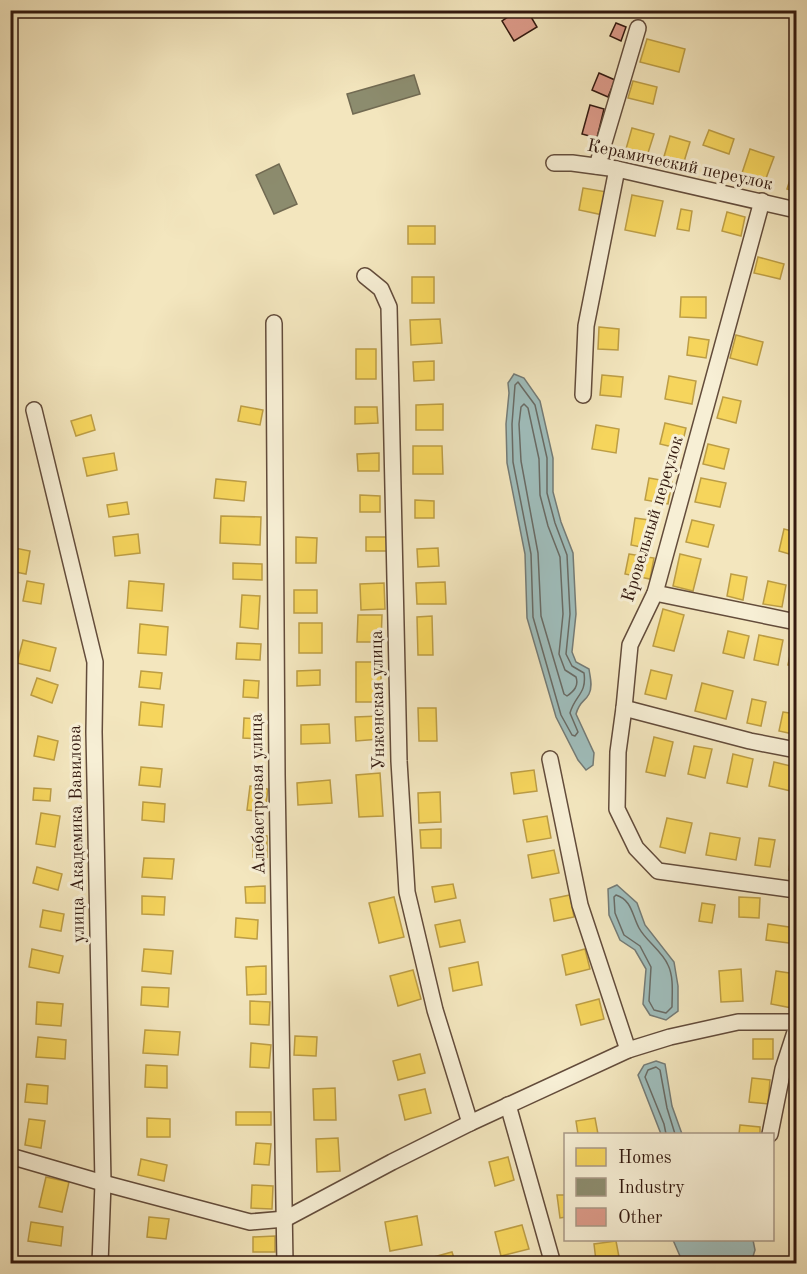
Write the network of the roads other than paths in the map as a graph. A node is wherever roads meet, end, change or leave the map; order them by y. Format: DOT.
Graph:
graph roads {
  1 [pos="638,28"];
  2 [pos="554,163"];
  3 [pos="597,166"];
  4 [pos="617,169"];
  5 [pos="762,201"];
  6 [pos="796,210"];
  7 [pos="365,276"];
  8 [pos="274,323"];
  9 [pos="583,395"];
  10 [pos="34,410"];
  11 [pos="655,593"];
  12 [pos="796,622"];
  13 [pos="624,708"];
  14 [pos="796,750"];
  15 [pos="550,759"];
  16 [pos="796,890"];
  17 [pos="796,1022"];
  18 [pos="796,1029"];
  19 [pos="628,1050"];
  20 [pos="508,1105"];
  21 [pos="470,1123"];
  22 [pos="770,1133"];
  23 [pos="10,1156"];
  24 [pos="103,1183"];
  25 [pos="285,1219"];
  26 [pos="100,1263"];
  27 [pos="285,1263"];
  28 [pos="553,1263"];
  1 -- 3 [label="street"];
  2 -- 3 [label="street, Керамический переулок"];
  3 -- 4 [label="street, Керамический переулок"];
  4 -- 5 [label="street, Керамический переулок"];
  4 -- 9 [label="street"];
  5 -- 6 [label="street, Керамический переулок"];
  5 -- 11 [label="street, Кровельный переулок"];
  7 -- 21 [label="street, Унженская улица"];
  8 -- 25 [label="street, Алебастровая улица"];
  10 -- 24 [label="street, улица Академика Вавилова"];
  11 -- 12 [label="street"];
  11 -- 13 [label="street, Кровельный переулок"];
  13 -- 14 [label="street"];
  13 -- 16 [label="street, Кровельный переулок"];
  15 -- 19 [label="street"];
  17 -- 19 [label="street"];
  18 -- 22 [label="street"];
  19 -- 20 [label="street"];
  20 -- 21 [label="street"];
  20 -- 28 [label="street"];
  21 -- 25 [label="street"];
  23 -- 24 [label="street"];
  24 -- 25 [label="street"];
  24 -- 26 [label="street, улица Академика Вавилова"];
  25 -- 27 [label="street, Алебастровая улица"];
}
